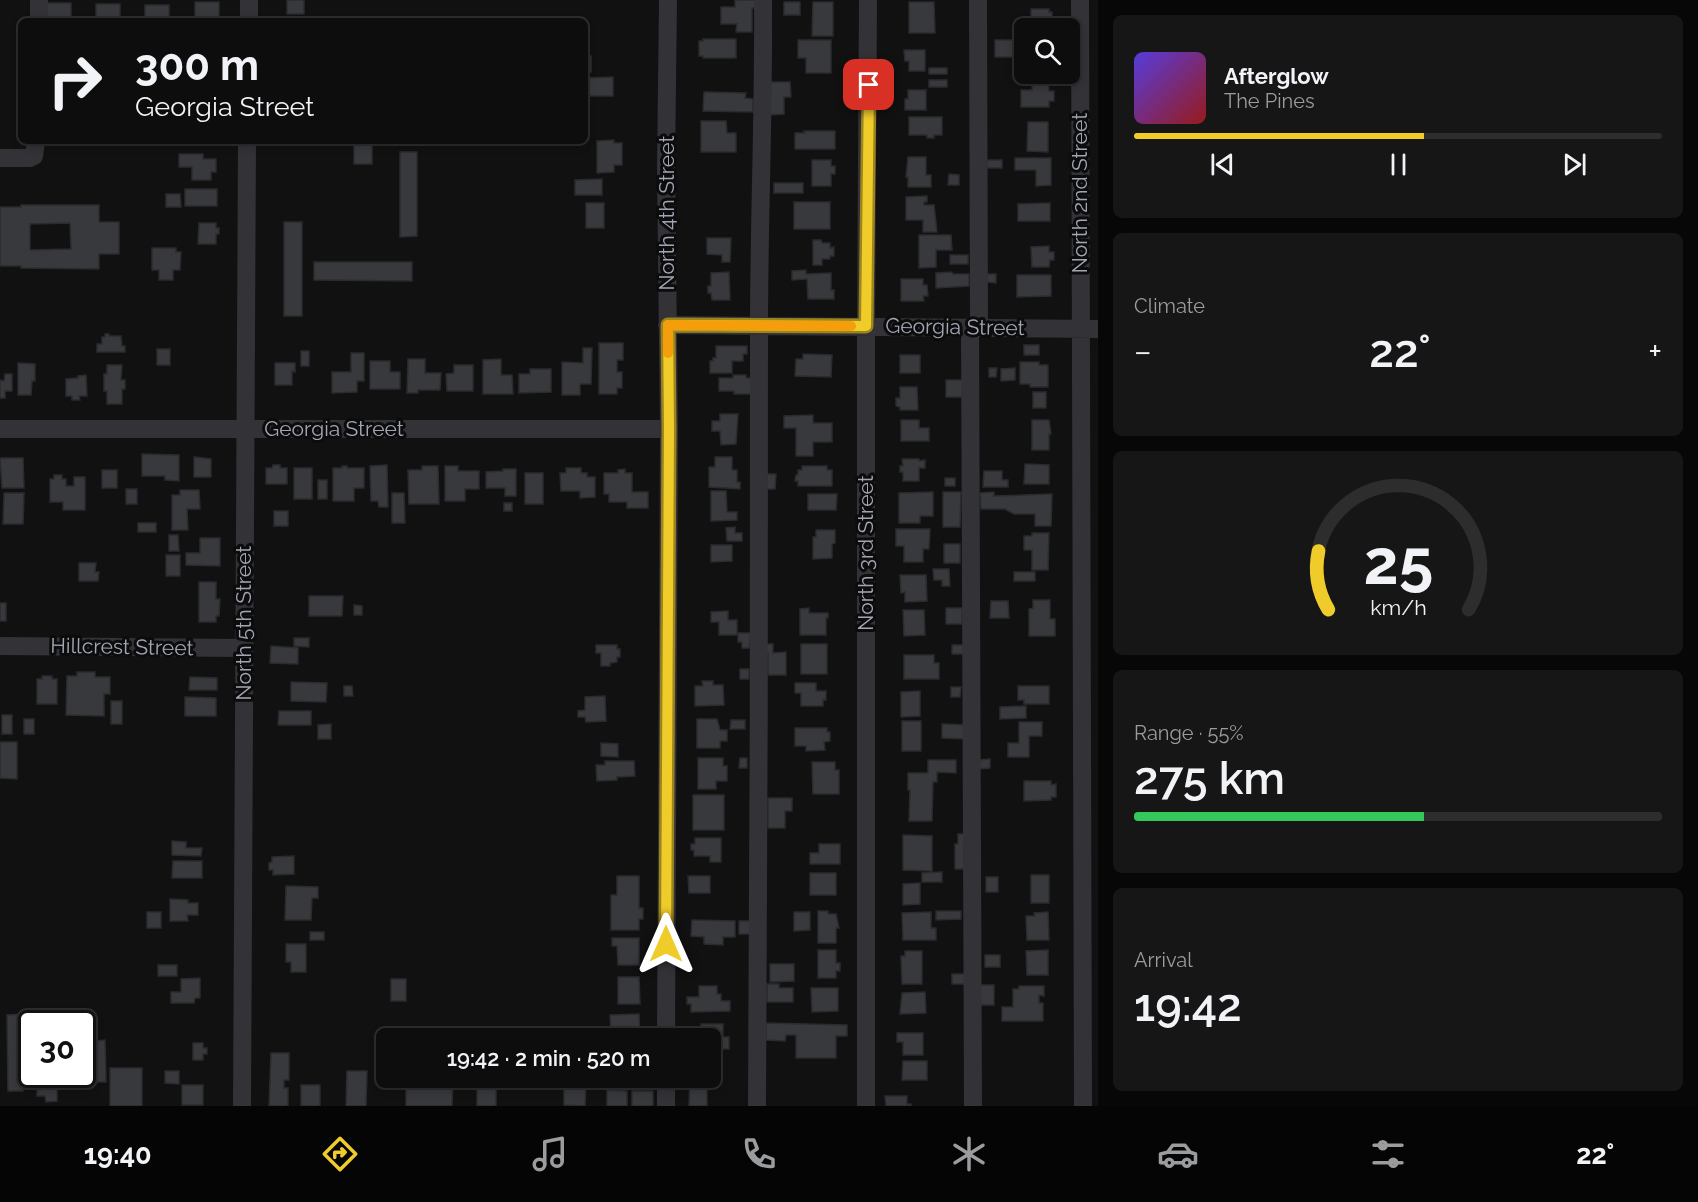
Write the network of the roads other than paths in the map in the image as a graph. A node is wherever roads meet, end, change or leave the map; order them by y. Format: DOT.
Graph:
graph roads {
  1 [pos="39,0"];
  2 [pos="249,0"];
  3 [pos="668,0"];
  4 [pos="763,0"];
  5 [pos="868,0"];
  6 [pos="978,0"];
  7 [pos="1080,0"];
  8 [pos="39,18"];
  9 [pos="249,18"];
  10 [pos="36,144"];
  11 [pos="247,144"];
  12 [pos="0,158"];
  13 [pos="668,325"];
  14 [pos="759,325"];
  15 [pos="866,326"];
  16 [pos="975,327"];
  17 [pos="1089,329"];
  18 [pos="0,429"];
  19 [pos="245,429"];
  20 [pos="669,429"];
  21 [pos="0,646"];
  22 [pos="244,648"];
  23 [pos="666,1028"];
  24 [pos="666,1088"];
  25 [pos="242,1106"];
  26 [pos="666,1106"];
  27 [pos="757,1106"];
  28 [pos="866,1106"];
  29 [pos="973,1106"];
  30 [pos="1083,1106"];
  1 -- 8 [label="street"];
  2 -- 9 [label="street"];
  3 -- 13 [label="street, North 4th Street"];
  4 -- 14 [label="street"];
  5 -- 15 [label="street, North 3rd Street"];
  6 -- 16 [label="street"];
  7 -- 17 [label="street, North 2nd Street"];
  10 -- 12 [label="street"];
  11 -- 19 [label="street, North 5th Street"];
  13 -- 14 [label="street, Georgia Street"];
  13 -- 20 [label="street, North 4th Street"];
  14 -- 15 [label="street, Georgia Street"];
  14 -- 27 [label="street"];
  15 -- 16 [label="street, Georgia Street"];
  15 -- 28 [label="street, North 3rd Street"];
  16 -- 17 [label="street, Georgia Street"];
  16 -- 29 [label="street"];
  17 -- 30 [label="street, North 2nd Street"];
  18 -- 19 [label="street, Georgia Street"];
  19 -- 20 [label="street, Georgia Street"];
  19 -- 22 [label="street, North 5th Street"];
  20 -- 23 [label="street, North 4th Street"];
  21 -- 22 [label="street, Hillcrest Street"];
  22 -- 25 [label="street, North 5th Street"];
  24 -- 26 [label="street"];
}
